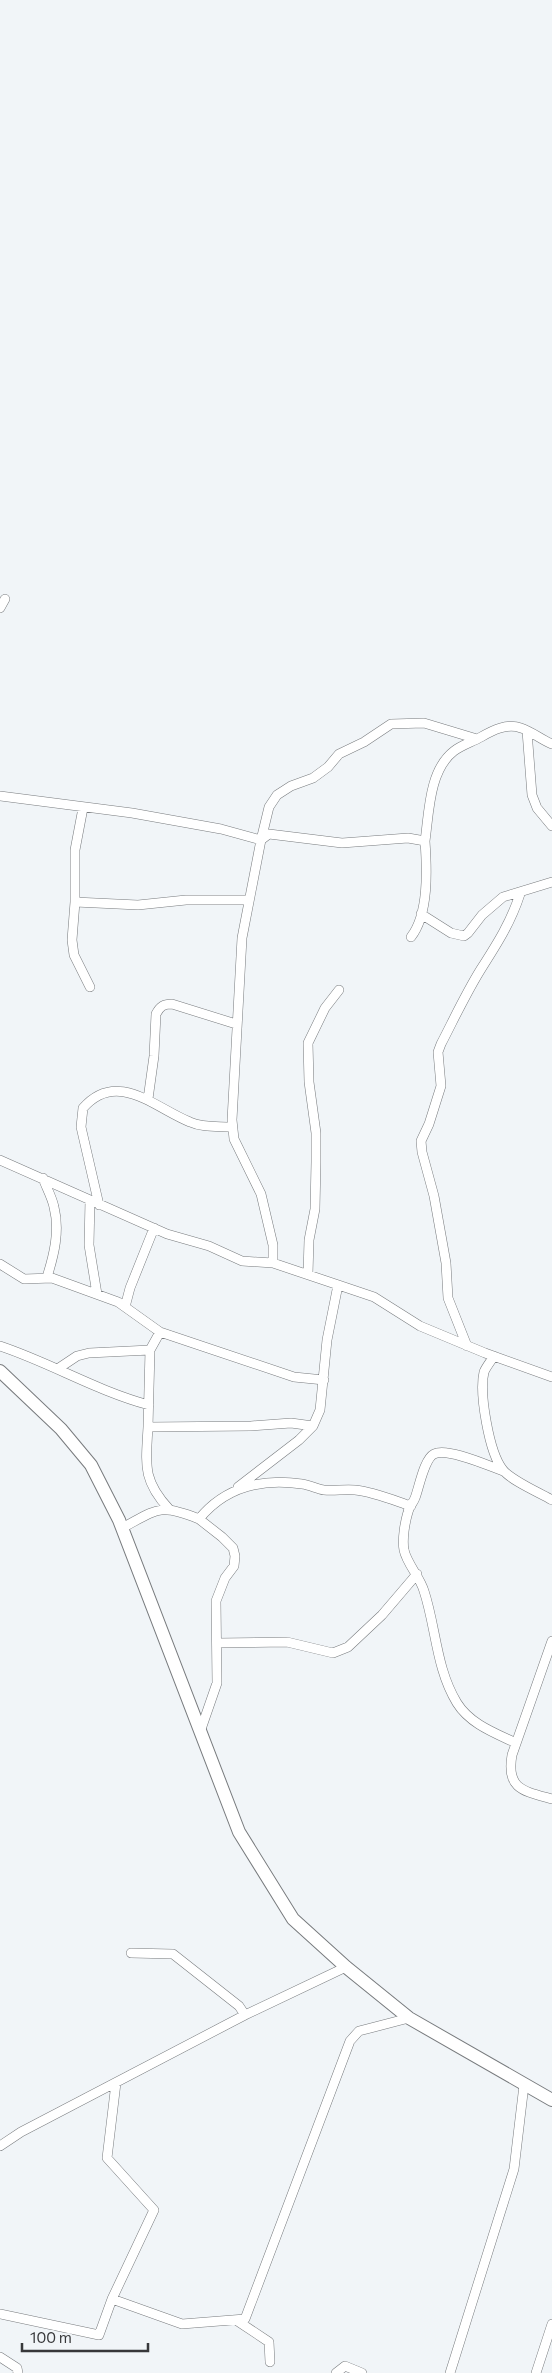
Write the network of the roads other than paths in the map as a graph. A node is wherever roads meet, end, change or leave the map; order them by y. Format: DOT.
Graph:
graph roads {
  1 [pos="4,599"];
  2 [pos="0,608"];
  3 [pos="527,731"];
  4 [pos="477,739"];
  5 [pos="552,744"];
  6 [pos="0,796"];
  7 [pos="83,808"];
  8 [pos="552,826"];
  9 [pos="261,840"];
  10 [pos="425,841"];
  11 [pos="552,882"];
  12 [pos="520,894"];
  13 [pos="249,900"];
  14 [pos="75,902"];
  15 [pos="421,914"];
  16 [pos="411,936"];
  17 [pos="90,987"];
  18 [pos="338,990"];
  19 [pos="236,1024"];
  20 [pos="148,1099"];
  21 [pos="232,1127"];
  22 [pos="0,1160"];
  23 [pos="43,1178"];
  24 [pos="90,1200"];
  25 [pos="99,1205"];
  26 [pos="154,1228"];
  27 [pos="273,1263"];
  28 [pos="0,1264"];
  29 [pos="308,1274"];
  30 [pos="47,1278"];
  31 [pos="338,1285"];
  32 [pos="97,1294"];
  33 [pos="125,1307"];
  34 [pos="160,1332"];
  35 [pos="0,1346"];
  36 [pos="467,1346"];
  37 [pos="150,1350"];
  38 [pos="494,1356"];
  39 [pos="59,1368"];
  40 [pos="0,1371"];
  41 [pos="552,1377"];
  42 [pos="324,1380"];
  43 [pos="149,1404"];
  44 [pos="313,1426"];
  45 [pos="148,1427"];
  46 [pos="503,1471"];
  47 [pos="236,1489"];
  48 [pos="552,1500"];
  49 [pos="411,1506"];
  50 [pos="169,1509"];
  51 [pos="199,1519"];
  52 [pos="122,1528"];
  53 [pos="417,1574"];
  54 [pos="552,1642"];
  55 [pos="217,1643"];
  56 [pos="200,1732"];
  57 [pos="516,1743"];
  58 [pos="552,1799"];
  59 [pos="131,1953"];
  60 [pos="346,1967"];
  61 [pos="245,2015"];
  62 [pos="409,2018"];
  63 [pos="116,2083"];
  64 [pos="524,2085"];
  65 [pos="552,2100"];
  66 [pos="0,2146"];
  67 [pos="112,2299"];
  68 [pos="0,2314"];
  69 [pos="236,2320"];
  70 [pos="552,2324"];
  71 [pos="0,2357"];
  72 [pos="270,2362"];
  73 [pos="18,2373"];
  74 [pos="336,2373"];
  75 [pos="362,2373"];
  76 [pos="450,2373"];
  77 [pos="536,2373"];
  1 -- 2 [label="street"];
  3 -- 4 [label="street"];
  3 -- 5 [label="street"];
  3 -- 8 [label="street"];
  4 -- 9 [label="street"];
  4 -- 10 [label="street"];
  6 -- 7 [label="street"];
  7 -- 9 [label="street"];
  7 -- 14 [label="street"];
  9 -- 10 [label="street"];
  9 -- 13 [label="street"];
  10 -- 15 [label="street"];
  11 -- 12 [label="street"];
  12 -- 15 [label="street"];
  12 -- 36 [label="street"];
  13 -- 14 [label="street"];
  13 -- 19 [label="street"];
  14 -- 17 [label="street"];
  15 -- 16 [label="street"];
  18 -- 29 [label="street"];
  19 -- 20 [label="street"];
  19 -- 21 [label="street"];
  20 -- 21 [label="street"];
  20 -- 25 [label="street"];
  21 -- 27 [label="street"];
  22 -- 23 [label="street"];
  23 -- 24 [label="street"];
  23 -- 30 [label="street"];
  24 -- 25 [label="street"];
  24 -- 32 [label="street"];
  25 -- 26 [label="street"];
  26 -- 27 [label="street"];
  26 -- 33 [label="street"];
  27 -- 29 [label="street"];
  28 -- 30 [label="street"];
  29 -- 31 [label="street"];
  30 -- 32 [label="street"];
  31 -- 36 [label="street"];
  31 -- 42 [label="street"];
  32 -- 33 [label="street"];
  33 -- 34 [label="street"];
  34 -- 37 [label="street"];
  34 -- 42 [label="street"];
  35 -- 39 [label="street"];
  36 -- 38 [label="street"];
  37 -- 39 [label="street"];
  37 -- 43 [label="street"];
  38 -- 41 [label="street"];
  38 -- 46 [label="street"];
  39 -- 43 [label="street"];
  40 -- 52 [label="street"];
  42 -- 44 [label="street"];
  43 -- 45 [label="street"];
  44 -- 45 [label="street"];
  44 -- 47 [label="street"];
  45 -- 50 [label="street"];
  46 -- 48 [label="street"];
  46 -- 49 [label="street"];
  47 -- 49 [label="street"];
  47 -- 51 [label="street"];
  49 -- 53 [label="street"];
  50 -- 51 [label="street"];
  50 -- 52 [label="street"];
  51 -- 55 [label="street"];
  52 -- 56 [label="street"];
  53 -- 55 [label="street"];
  53 -- 57 [label="street"];
  54 -- 57 [label="street"];
  55 -- 56 [label="street"];
  56 -- 60 [label="street"];
  57 -- 58 [label="street"];
  59 -- 61 [label="street"];
  60 -- 61 [label="street"];
  60 -- 62 [label="street"];
  61 -- 63 [label="street"];
  62 -- 64 [label="street"];
  62 -- 69 [label="street"];
  63 -- 66 [label="street"];
  63 -- 67 [label="street"];
  64 -- 65 [label="street"];
  64 -- 76 [label="street"];
  67 -- 68 [label="street"];
  67 -- 69 [label="street"];
  69 -- 72 [label="street"];
  70 -- 77 [label="street"];
  71 -- 73 [label="street"];
  74 -- 75 [label="street"];
}
